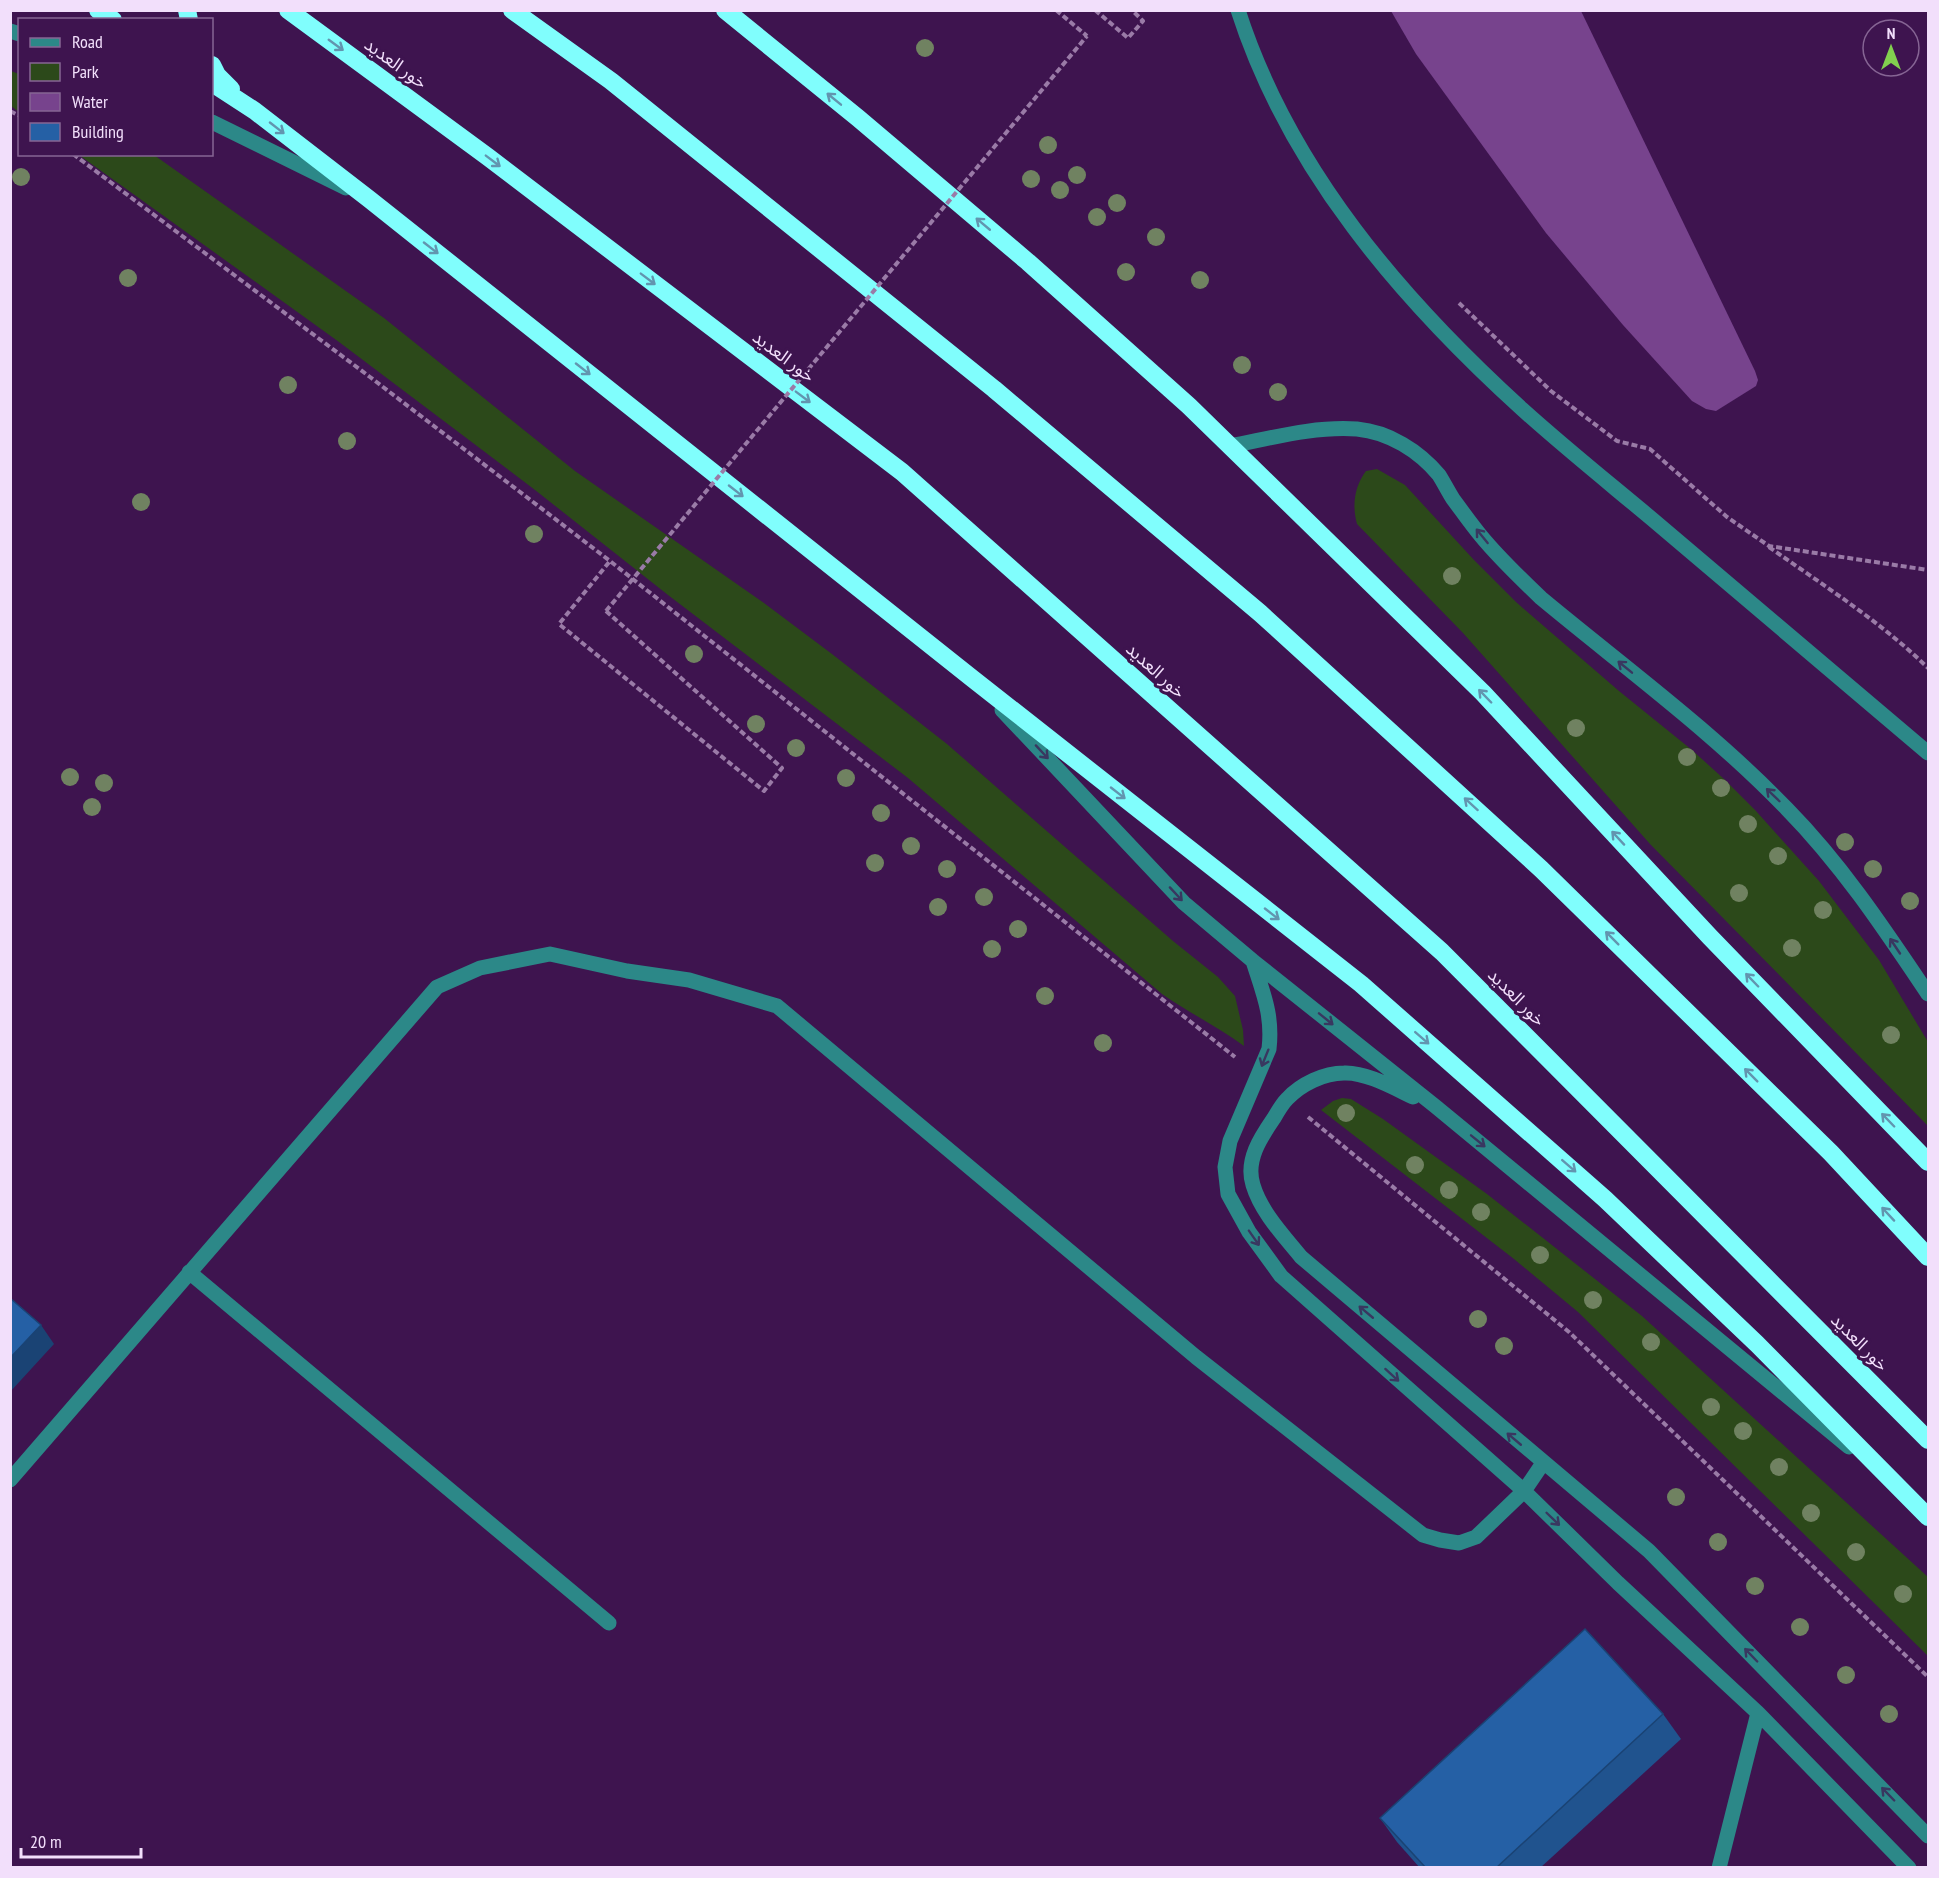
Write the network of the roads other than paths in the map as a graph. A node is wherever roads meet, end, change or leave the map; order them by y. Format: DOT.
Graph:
graph roads {
  1 [pos="288,10"];
  2 [pos="512,10"];
  3 [pos="1238,10"];
  4 [pos="727,12"];
  5 [pos="213,67"];
  6 [pos="213,84"];
  7 [pos="255,111"];
  8 [pos="213,122"];
  9 [pos="369,200"];
  10 [pos="1230,446"];
  11 [pos="973,679"];
  12 [pos="1929,753"];
  13 [pos="1253,962"];
  14 [pos="1929,994"];
  15 [pos="1435,1106"];
  16 [pos="1929,1162"];
  17 [pos="1929,1257"];
  18 [pos="189,1272"];
  19 [pos="1929,1440"];
  20 [pos="1543,1463"];
  21 [pos="10,1480"];
  22 [pos="1524,1491"];
  23 [pos="1903,1491"];
  24 [pos="1929,1516"];
  25 [pos="609,1623"];
  26 [pos="1758,1713"];
  27 [pos="1929,1836"];
  28 [pos="1719,1868"];
  29 [pos="1909,1868"];
  1 -- 19 [label="highway, خور العديد, one-way"];
  17 -- 2 [label="highway, one-way"];
  3 -- 12 [label="street"];
  10 -- 4 [label="highway, one-way"];
  5 -- 7 [label="highway"];
  6 -- 7 [label="highway"];
  7 -- 9 [label="highway, one-way"];
  8 -- 9 [label="street"];
  9 -- 11 [label="highway, one-way"];
  14 -- 10 [label="street, one-way"];
  16 -- 10 [label="highway, one-way"];
  11 -- 13 [label="street, one-way"];
  11 -- 23 [label="highway, one-way"];
  13 -- 15 [label="street, one-way"];
  13 -- 22 [label="street, one-way"];
  20 -- 15 [label="street, one-way"];
  15 -- 23 [label="street, one-way"];
  18 -- 21 [label="street"];
  18 -- 22 [label="street"];
  18 -- 25 [label="street"];
  20 -- 22 [label="street"];
  27 -- 20 [label="street, one-way"];
  22 -- 26 [label="street, one-way"];
  23 -- 24 [label="highway"];
  26 -- 28 [label="street"];
  26 -- 29 [label="street"];
}
